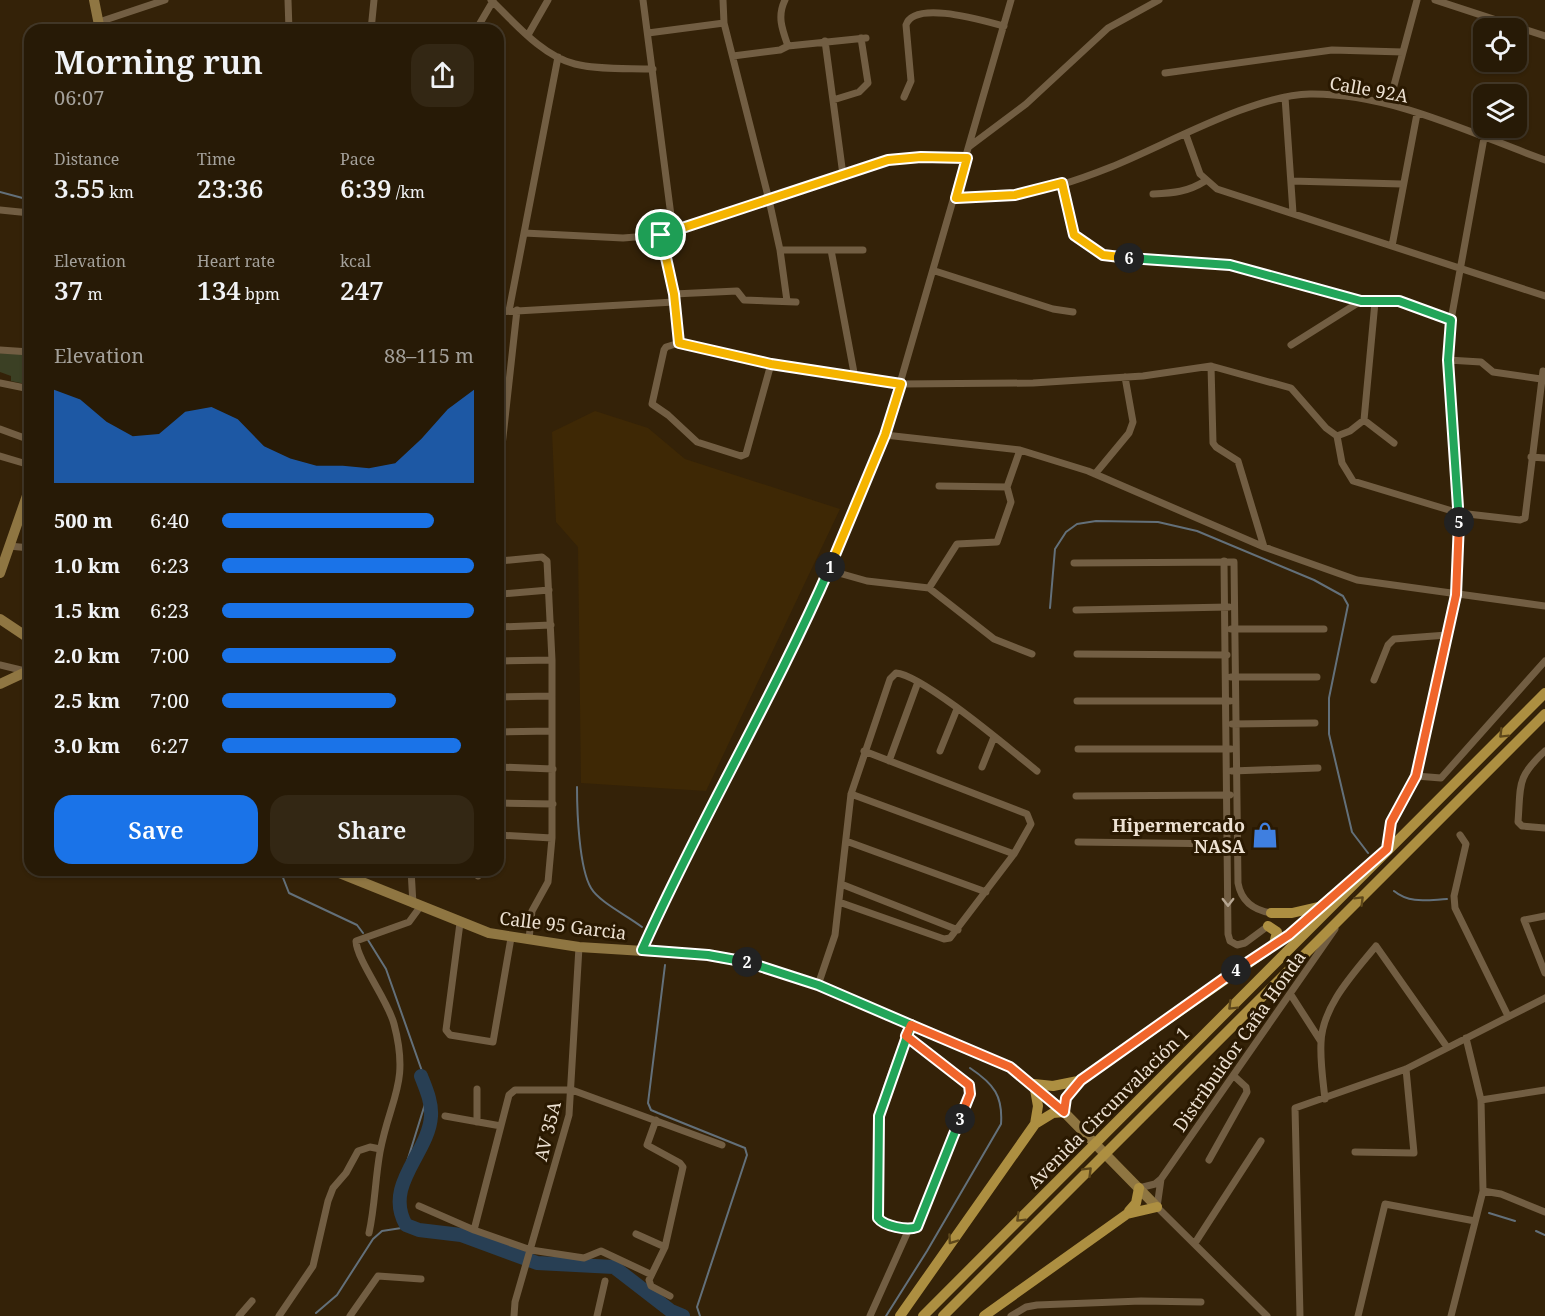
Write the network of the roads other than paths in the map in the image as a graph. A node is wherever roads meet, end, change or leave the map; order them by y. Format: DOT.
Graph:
graph roads {
  1 [pos="94,0"];
  2 [pos="165,0"];
  3 [pos="288,0"];
  4 [pos="374,0"];
  5 [pos="548,0"];
  6 [pos="644,0"];
  7 [pos="723,0"];
  8 [pos="785,0"];
  9 [pos="1011,0"];
  10 [pos="1159,0"];
  11 [pos="1417,0"];
  12 [pos="1435,0"];
  13 [pos="492,1"];
  14 [pos="724,23"];
  15 [pos="100,24"];
  16 [pos="108,24"];
  17 [pos="288,24"];
  18 [pos="372,24"];
  19 [pos="479,24"];
  20 [pos="1004,26"];
  21 [pos="648,33"];
  22 [pos="528,35"];
  23 [pos="1545,36"];
  24 [pos="825,41"];
  25 [pos="788,46"];
  26 [pos="1403,52"];
  27 [pos="558,57"];
  28 [pos="734,57"];
  29 [pos="653,69"];
  30 [pos="1165,73"];
  31 [pos="1285,96"];
  32 [pos="904,97"];
  33 [pos="833,100"];
  34 [pos="1389,104"];
  35 [pos="1418,114"];
  36 [pos="1473,134"];
  37 [pos="1186,135"];
  38 [pos="1484,138"];
  39 [pos="970,146"];
  40 [pos="967,158"];
  41 [pos="1545,160"];
  42 [pos="843,175"];
  43 [pos="1205,181"];
  44 [pos="1291,182"];
  45 [pos="1062,183"];
  46 [pos="1402,184"];
  47 [pos="1153,194"];
  48 [pos="956,198"];
  49 [pos="769,200"];
  50 [pos="0,210"];
  51 [pos="24,212"];
  52 [pos="1293,213"];
  53 [pos="673,231"];
  54 [pos="524,233"];
  55 [pos="661,235"];
  56 [pos="1392,246"];
  57 [pos="780,250"];
  58 [pos="831,250"];
  59 [pos="863,250"];
  60 [pos="1461,269"];
  61 [pos="935,271"];
  62 [pos="1545,296"];
  63 [pos="674,298"];
  64 [pos="1361,301"];
  65 [pos="787,302"];
  66 [pos="796,302"];
  67 [pos="1375,302"];
  68 [pos="513,311"];
  69 [pos="504,312"];
  70 [pos="1074,312"];
  71 [pos="1451,320"];
  72 [pos="679,343"];
  73 [pos="1291,345"];
  74 [pos="0,350"];
  75 [pos="24,352"];
  76 [pos="1448,360"];
  77 [pos="771,364"];
  78 [pos="1211,366"];
  79 [pos="1543,371"];
  80 [pos="1125,377"];
  81 [pos="855,378"];
  82 [pos="1541,380"];
  83 [pos="0,383"];
  84 [pos="901,384"];
  85 [pos="24,388"];
  86 [pos="504,414"];
  87 [pos="1364,420"];
  88 [pos="0,429"];
  89 [pos="885,435"];
  90 [pos="1337,436"];
  91 [pos="24,438"];
  92 [pos="1394,443"];
  93 [pos="1020,450"];
  94 [pos="0,456"];
  95 [pos="1531,457"];
  96 [pos="1545,458"];
  97 [pos="24,463"];
  98 [pos="1095,474"];
  99 [pos="939,486"];
  100 [pos="1006,487"];
  101 [pos="24,504"];
  102 [pos="1460,513"];
  103 [pos="9,546"];
  104 [pos="24,547"];
  105 [pos="1264,547"];
  106 [pos="504,561"];
  107 [pos="1224,561"];
  108 [pos="1074,563"];
  109 [pos="828,570"];
  110 [pos="0,573"];
  111 [pos="1224,583"];
  112 [pos="1234,583"];
  113 [pos="929,588"];
  114 [pos="549,590"];
  115 [pos="504,594"];
  116 [pos="1456,595"];
  117 [pos="1545,606"];
  118 [pos="1234,607"];
  119 [pos="1225,608"];
  120 [pos="1076,610"];
  121 [pos="0,619"];
  122 [pos="551,625"];
  123 [pos="504,627"];
  124 [pos="1225,629"];
  125 [pos="1234,629"];
  126 [pos="1324,629"];
  127 [pos="24,635"];
  128 [pos="1447,635"];
  129 [pos="1032,654"];
  130 [pos="1077,654"];
  131 [pos="1225,655"];
  132 [pos="1234,655"];
  133 [pos="552,660"];
  134 [pos="504,661"];
  135 [pos="1545,661"];
  136 [pos="0,665"];
  137 [pos="24,670"];
  138 [pos="24,673"];
  139 [pos="1226,677"];
  140 [pos="1234,677"];
  141 [pos="1317,677"];
  142 [pos="1374,680"];
  143 [pos="918,682"];
  144 [pos="0,684"];
  145 [pos="1545,693"];
  146 [pos="552,696"];
  147 [pos="504,697"];
  148 [pos="1077,701"];
  149 [pos="1226,701"];
  150 [pos="1234,702"];
  151 [pos="957,709"];
  152 [pos="1545,714"];
  153 [pos="1235,723"];
  154 [pos="1315,723"];
  155 [pos="1226,724"];
  156 [pos="551,731"];
  157 [pos="504,732"];
  158 [pos="994,737"];
  159 [pos="1077,749"];
  160 [pos="1231,749"];
  161 [pos="864,751"];
  162 [pos="940,751"];
  163 [pos="1545,751"];
  164 [pos="889,761"];
  165 [pos="504,767"];
  166 [pos="982,767"];
  167 [pos="1318,768"];
  168 [pos="553,769"];
  169 [pos="1037,771"];
  170 [pos="1231,771"];
  171 [pos="1416,776"];
  172 [pos="851,794"];
  173 [pos="1231,795"];
  174 [pos="1076,796"];
  175 [pos="504,803"];
  176 [pos="553,804"];
  177 [pos="1545,828"];
  178 [pos="504,834"];
  179 [pos="1460,834"];
  180 [pos="552,838"];
  181 [pos="846,842"];
  182 [pos="1078,842"];
  183 [pos="1232,844"];
  184 [pos="1387,849"];
  185 [pos="1014,854"];
  186 [pos="1370,867"];
  187 [pos="346,876"];
  188 [pos="412,876"];
  189 [pos="841,884"];
  190 [pos="986,892"];
  191 [pos="839,902"];
  192 [pos="417,906"];
  193 [pos="1321,906"];
  194 [pos="1271,913"];
  195 [pos="1545,916"];
  196 [pos="1341,919"];
  197 [pos="460,923"];
  198 [pos="1268,926"];
  199 [pos="958,930"];
  200 [pos="511,938"];
  201 [pos="529,939"];
  202 [pos="1274,944"];
  203 [pos="579,947"];
  204 [pos="642,950"];
  205 [pos="1545,973"];
  206 [pos="818,985"];
  207 [pos="1291,994"];
  208 [pos="1545,998"];
  209 [pos="1508,1017"];
  210 [pos="911,1025"];
  211 [pos="906,1036"];
  212 [pos="1466,1038"];
  213 [pos="1321,1041"];
  214 [pos="1447,1047"];
  215 [pos="1406,1069"];
  216 [pos="1234,1076"];
  217 [pos="1081,1080"];
  218 [pos="1034,1084"];
  219 [pos="477,1089"];
  220 [pos="572,1090"];
  221 [pos="1545,1090"];
  222 [pos="1325,1100"];
  223 [pos="1481,1100"];
  224 [pos="1064,1112"];
  225 [pos="445,1116"];
  226 [pos="656,1120"];
  227 [pos="477,1122"];
  228 [pos="1035,1124"];
  229 [pos="501,1126"];
  230 [pos="1261,1141"];
  231 [pos="722,1145"];
  232 [pos="381,1149"];
  233 [pos="1355,1152"];
  234 [pos="1209,1160"];
  235 [pos="1161,1179"];
  236 [pos="1139,1188"];
  237 [pos="1483,1191"];
  238 [pos="419,1206"];
  239 [pos="1157,1207"];
  240 [pos="1545,1212"];
  241 [pos="1126,1214"];
  242 [pos="1475,1221"];
  243 [pos="909,1229"];
  244 [pos="474,1230"];
  245 [pos="369,1233"];
  246 [pos="636,1234"];
  247 [pos="1195,1244"];
  248 [pos="665,1247"];
  249 [pos="530,1252"];
  250 [pos="650,1274"];
  251 [pos="421,1279"];
  252 [pos="605,1281"];
  253 [pos="670,1296"];
  254 [pos="252,1301"];
  255 [pos="1201,1302"];
  256 [pos="239,1316"];
  257 [pos="279,1316"];
  258 [pos="350,1316"];
  259 [pos="514,1316"];
  260 [pos="597,1316"];
  261 [pos="870,1316"];
  262 [pos="900,1316"];
  263 [pos="923,1316"];
  264 [pos="943,1316"];
  265 [pos="984,1316"];
  266 [pos="1011,1316"];
  267 [pos="1267,1316"];
  268 [pos="1300,1316"];
  269 [pos="1358,1316"];
  270 [pos="1450,1316"];
  1 -- 15 [label="street"];
  2 -- 16 [label="street"];
  3 -- 17 [label="street"];
  4 -- 18 [label="street"];
  5 -- 22 [label="street"];
  6 -- 21 [label="street"];
  7 -- 14 [label="street"];
  8 -- 25 [label="street"];
  9 -- 20 [label="street"];
  10 -- 39 [label="street"];
  11 -- 26 [label="street"];
  12 -- 23 [label="street"];
  13 -- 19 [label="street"];
  13 -- 22 [label="street"];
  14 -- 21 [label="street"];
  14 -- 28 [label="street"];
  20 -- 32 [label="street"];
  20 -- 39 [label="street"];
  21 -- 29 [label="street"];
  22 -- 27 [label="street"];
  24 -- 25 [label="street"];
  24 -- 33 [label="street"];
  24 -- 33 [label="street"];
  25 -- 28 [label="street"];
  26 -- 30 [label="street"];
  26 -- 34 [label="street"];
  27 -- 29 [label="street"];
  27 -- 54 [label="street"];
  28 -- 49 [label="street"];
  29 -- 53 [label="street"];
  31 -- 34 [label="street, Calle 92A"];
  31 -- 37 [label="street, Calle 92A"];
  31 -- 44 [label="street"];
  33 -- 42 [label="street"];
  34 -- 35 [label="street, Calle 92A"];
  35 -- 36 [label="street, Calle 92A"];
  35 -- 46 [label="street"];
  37 -- 43 [label="street"];
  37 -- 45 [label="street, Calle 92A"];
  38 -- 41 [label="street, Calle 92A"];
  38 -- 60 [label="street"];
  39 -- 40 [label="street"];
  40 -- 42 [label="street"];
  40 -- 48 [label="street"];
  42 -- 49 [label="street"];
  43 -- 47 [label="street"];
  43 -- 52 [label="street"];
  44 -- 46 [label="street"];
  44 -- 52 [label="street"];
  45 -- 48 [label="street, Calle 92A"];
  45 -- 64 [label="street"];
  46 -- 56 [label="street"];
  48 -- 61 [label="street"];
  49 -- 53 [label="street"];
  49 -- 57 [label="street"];
  50 -- 51 [label="street"];
  52 -- 56 [label="street"];
  53 -- 55 [label="street"];
  54 -- 55 [label="street"];
  54 -- 68 [label="street"];
  55 -- 63 [label="street"];
  56 -- 60 [label="street"];
  57 -- 58 [label="street"];
  57 -- 65 [label="street"];
  58 -- 59 [label="street"];
  58 -- 81 [label="street"];
  60 -- 62 [label="street"];
  60 -- 71 [label="street"];
  61 -- 70 [label="street"];
  61 -- 84 [label="street"];
  63 -- 65 [label="street"];
  63 -- 68 [label="street"];
  63 -- 72 [label="street"];
  64 -- 67 [label="street"];
  64 -- 73 [label="street"];
  65 -- 66 [label="street"];
  67 -- 71 [label="street"];
  67 -- 87 [label="street"];
  68 -- 69 [label="street"];
  68 -- 86 [label="street"];
  71 -- 76 [label="street"];
  72 -- 77 [label="street"];
  72 -- 77 [label="street"];
  74 -- 75 [label="street"];
  76 -- 82 [label="street"];
  76 -- 102 [label="street"];
  77 -- 81 [label="street"];
  78 -- 80 [label="street"];
  78 -- 90 [label="street"];
  78 -- 105 [label="street"];
  79 -- 82 [label="street"];
  80 -- 84 [label="street"];
  80 -- 98 [label="street"];
  81 -- 84 [label="street"];
  82 -- 95 [label="street"];
  83 -- 85 [label="street"];
  84 -- 89 [label="street"];
  87 -- 90 [label="street"];
  87 -- 92 [label="street"];
  88 -- 91 [label="street"];
  89 -- 93 [label="street"];
  89 -- 109 [label="street"];
  90 -- 102 [label="street"];
  93 -- 98 [label="street"];
  93 -- 100 [label="street"];
  94 -- 97 [label="street"];
  95 -- 96 [label="street"];
  95 -- 102 [label="street"];
  98 -- 105 [label="street"];
  99 -- 100 [label="street"];
  100 -- 113 [label="street"];
  101 -- 103 [label="street"];
  102 -- 116 [label="street"];
  103 -- 104 [label="street"];
  103 -- 110 [label="street"];
  105 -- 116 [label="street"];
  106 -- 114 [label="street"];
  107 -- 108 [label="street"];
  107 -- 111 [label="street"];
  107 -- 112 [label="street"];
  109 -- 113 [label="street"];
  109 -- 204 [label="street"];
  111 -- 112 [label="street"];
  111 -- 119 [label="street"];
  112 -- 118 [label="street"];
  113 -- 129 [label="street"];
  114 -- 115 [label="street"];
  114 -- 122 [label="street"];
  116 -- 117 [label="street"];
  116 -- 128 [label="street"];
  118 -- 119 [label="street"];
  118 -- 125 [label="street"];
  119 -- 120 [label="street"];
  119 -- 124 [label="street"];
  121 -- 127 [label="street"];
  122 -- 123 [label="street"];
  122 -- 133 [label="street"];
  124 -- 125 [label="street"];
  124 -- 131 [label="street"];
  125 -- 126 [label="street"];
  125 -- 132 [label="street"];
  128 -- 142 [label="street"];
  128 -- 171 [label="street"];
  130 -- 131 [label="street"];
  131 -- 132 [label="street"];
  131 -- 139 [label="street"];
  132 -- 140 [label="street"];
  133 -- 134 [label="street"];
  133 -- 146 [label="street"];
  135 -- 171 [label="street"];
  136 -- 137 [label="street"];
  138 -- 144 [label="street"];
  139 -- 140 [label="street"];
  139 -- 149 [label="street"];
  140 -- 141 [label="street"];
  140 -- 150 [label="street"];
  143 -- 151 [label="street"];
  143 -- 161 [label="street"];
  143 -- 164 [label="street"];
  145 -- 184 [label="main road, Avenida Circunvalación 1, one-way"];
  146 -- 147 [label="street"];
  146 -- 156 [label="street"];
  148 -- 149 [label="street"];
  149 -- 150 [label="street"];
  149 -- 155 [label="street"];
  150 -- 153 [label="street"];
  151 -- 158 [label="street"];
  151 -- 162 [label="street"];
  196 -- 152 [label="main road, Avenida Circunvalación 1, one-way"];
  153 -- 154 [label="street"];
  153 -- 155 [label="street"];
  153 -- 160 [label="street"];
  155 -- 160 [label="street"];
  156 -- 157 [label="street"];
  156 -- 168 [label="street"];
  158 -- 166 [label="street"];
  158 -- 169 [label="street"];
  159 -- 160 [label="street"];
  160 -- 170 [label="street"];
  161 -- 164 [label="street"];
  161 -- 172 [label="street"];
  163 -- 177 [label="street"];
  164 -- 185 [label="street"];
  165 -- 168 [label="street"];
  167 -- 170 [label="street"];
  168 -- 176 [label="street"];
  170 -- 173 [label="street"];
  171 -- 184 [label="street"];
  172 -- 181 [label="street"];
  172 -- 185 [label="street"];
  173 -- 174 [label="street"];
  173 -- 183 [label="street"];
  175 -- 176 [label="street"];
  176 -- 180 [label="street"];
  178 -- 180 [label="street"];
  179 -- 209 [label="street"];
  180 -- 201 [label="street"];
  181 -- 189 [label="street"];
  181 -- 190 [label="street"];
  182 -- 183 [label="street"];
  183 -- 194 [label="street"];
  183 -- 198 [label="street, one-way"];
  184 -- 186 [label="main road, Avenida Circunvalación 1"];
  185 -- 190 [label="street"];
  186 -- 193 [label="main road"];
  186 -- 263 [label="main road, Avenida Circunvalación 1, one-way"];
  187 -- 192 [label="street, Calle 95 Garcia"];
  188 -- 192 [label="street"];
  189 -- 191 [label="street"];
  189 -- 199 [label="street"];
  190 -- 199 [label="street"];
  191 -- 199 [label="street"];
  191 -- 206 [label="street"];
  192 -- 197 [label="street, Calle 95 Garcia"];
  192 -- 232 [label="street"];
  193 -- 194 [label="main road"];
  193 -- 202 [label="main road"];
  195 -- 205 [label="street"];
  196 -- 207 [label="street, Distribuidor Caña Honda"];
  264 -- 196 [label="main road, Avenida Circunvalación 1, one-way"];
  197 -- 200 [label="street, Calle 95 Garcia"];
  197 -- 200 [label="street"];
  198 -- 202 [label="main road"];
  200 -- 201 [label="street, Calle 95 Garcia"];
  201 -- 203 [label="street, Calle 95 Garcia"];
  202 -- 217 [label="main road"];
  203 -- 204 [label="street, Calle 95 Garcia"];
  203 -- 220 [label="street, AV 35A"];
  204 -- 206 [label="street, Calle 95 Garcia"];
  206 -- 210 [label="street, Calle 95 Garcia"];
  207 -- 213 [label="street"];
  207 -- 216 [label="street, Distribuidor Caña Honda"];
  208 -- 209 [label="street"];
  209 -- 212 [label="street"];
  210 -- 211 [label="street"];
  210 -- 218 [label="street, Calle 95 Garcia"];
  211 -- 243 [label="street"];
  211 -- 243 [label="street"];
  212 -- 214 [label="street"];
  212 -- 223 [label="street"];
  213 -- 214 [label="street"];
  213 -- 222 [label="street"];
  214 -- 215 [label="street"];
  215 -- 222 [label="street"];
  215 -- 233 [label="street"];
  216 -- 234 [label="street"];
  216 -- 235 [label="street, Distribuidor Caña Honda"];
  217 -- 218 [label="main road"];
  217 -- 224 [label="main road"];
  218 -- 224 [label="street, Calle 95 Garcia"];
  218 -- 228 [label="main road"];
  219 -- 227 [label="street"];
  220 -- 226 [label="street"];
  220 -- 229 [label="street"];
  220 -- 249 [label="street, AV 35A"];
  221 -- 223 [label="street"];
  222 -- 268 [label="street"];
  223 -- 237 [label="street"];
  224 -- 228 [label="main road"];
  224 -- 236 [label="street, Calle 95 Garcia"];
  225 -- 227 [label="street"];
  226 -- 231 [label="street"];
  226 -- 248 [label="street"];
  227 -- 229 [label="street"];
  228 -- 262 [label="main road, one-way"];
  229 -- 244 [label="street"];
  230 -- 247 [label="street"];
  232 -- 245 [label="street"];
  232 -- 257 [label="street"];
  235 -- 236 [label="street"];
  235 -- 239 [label="street, Distribuidor Caña Honda"];
  236 -- 239 [label="street, Calle 95 Garcia"];
  236 -- 241 [label="main road"];
  237 -- 240 [label="street"];
  237 -- 242 [label="street"];
  238 -- 244 [label="street"];
  239 -- 241 [label="main road"];
  239 -- 247 [label="street"];
  241 -- 265 [label="main road"];
  242 -- 269 [label="street"];
  242 -- 270 [label="street"];
  243 -- 261 [label="street"];
  244 -- 249 [label="street"];
  246 -- 248 [label="street"];
  247 -- 267 [label="street"];
  248 -- 250 [label="street"];
  249 -- 250 [label="street"];
  249 -- 259 [label="street, AV 35A"];
  250 -- 253 [label="street"];
  251 -- 258 [label="street"];
  252 -- 260 [label="street"];
  254 -- 256 [label="street"];
  255 -- 266 [label="street"];
}
